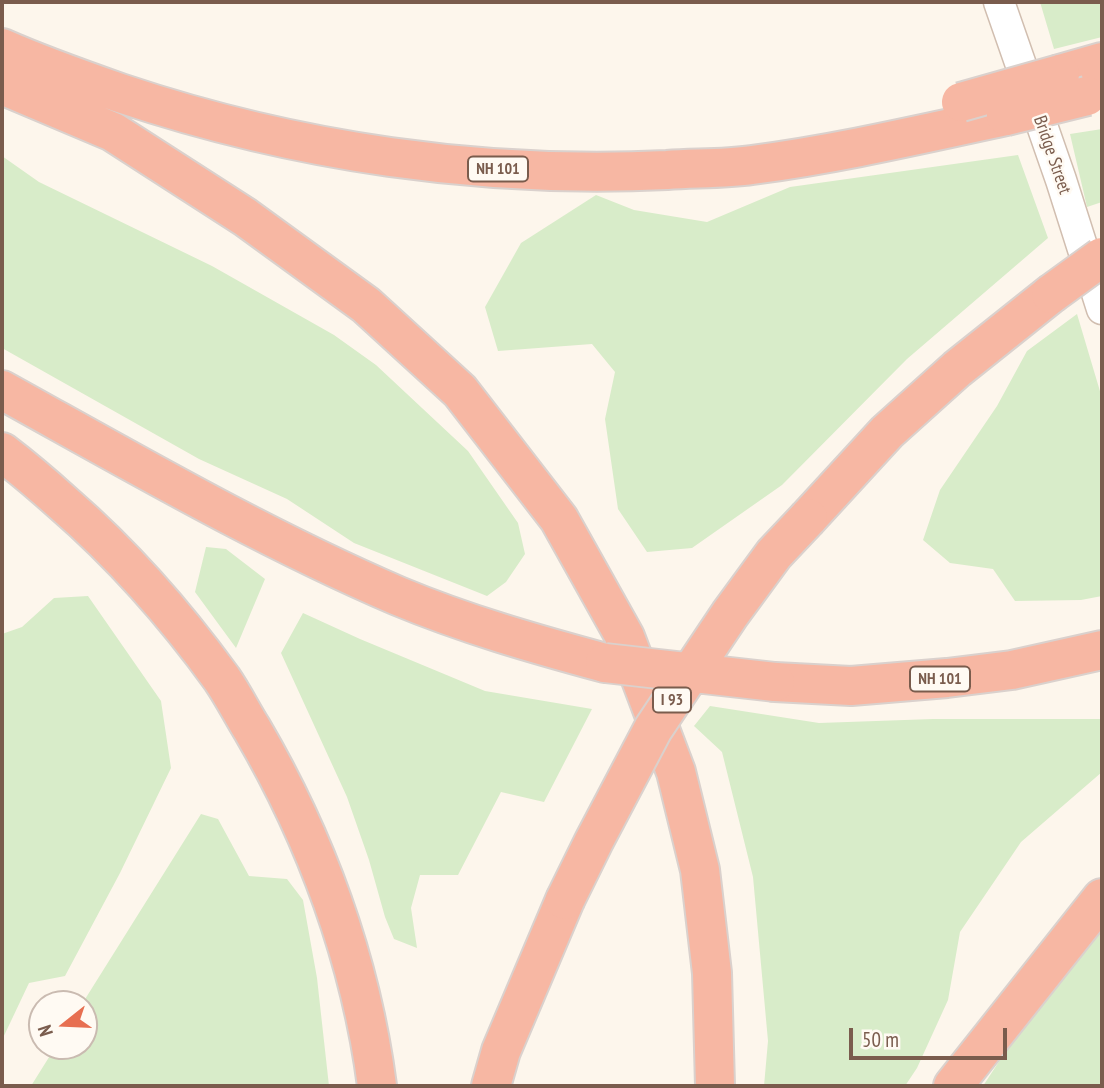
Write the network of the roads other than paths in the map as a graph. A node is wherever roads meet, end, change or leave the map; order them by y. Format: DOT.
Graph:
graph roads {
  1 [pos="999,2"];
  2 [pos="2,47"];
  3 [pos="1102,62"];
  4 [pos="2,85"];
  5 [pos="1083,88"];
  6 [pos="820,154"];
  7 [pos="1102,257"];
  8 [pos="1102,309"];
  9 [pos="2,390"];
  10 [pos="2,452"];
  11 [pos="1102,650"];
  12 [pos="1102,898"];
  13 [pos="377,1086"];
  14 [pos="491,1086"];
  15 [pos="715,1086"];
  16 [pos="953,1086"];
  1 -- 8 [label="street, Bridge Street"];
  2 -- 6 [label="highway, NH 101"];
  3 -- 5 [label="highway"];
  4 -- 15 [label="highway"];
  5 -- 6 [label="highway, NH 101, bridge"];
  5 -- 6 [label="highway, bridge"];
  7 -- 14 [label="highway, I 93, bridge"];
  9 -- 11 [label="highway, NH 101, bridge"];
  10 -- 13 [label="highway"];
  12 -- 16 [label="highway"];
}
